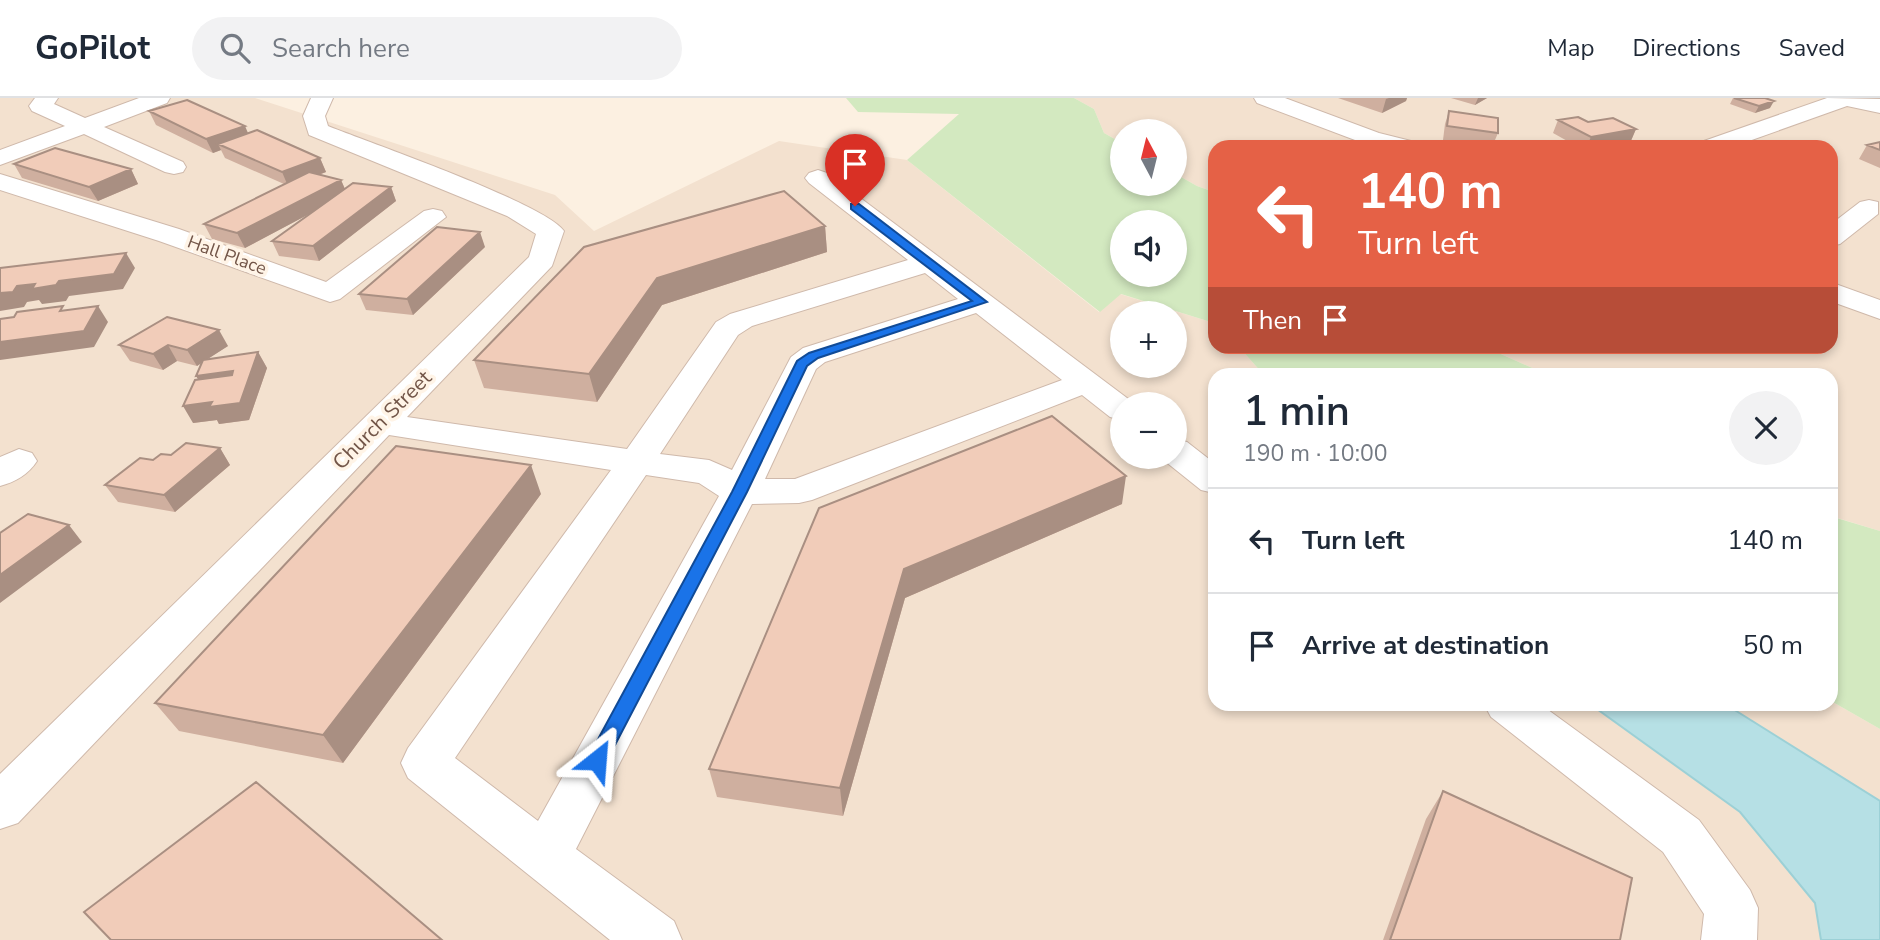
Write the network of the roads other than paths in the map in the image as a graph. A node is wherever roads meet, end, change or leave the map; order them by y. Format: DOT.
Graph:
graph roads {
  1 [pos="47,98"];
  2 [pos="159,98"];
  3 [pos="322,98"];
  4 [pos="1265,98"];
  5 [pos="1844,99"];
  6 [pos="1876,103"];
  7 [pos="83,127"];
  8 [pos="1379,140"];
  9 [pos="1729,140"];
  10 [pos="0,158"];
  11 [pos="174,167"];
  12 [pos="818,178"];
  13 [pos="0,182"];
  14 [pos="1869,208"];
  15 [pos="433,217"];
  16 [pos="1838,232"];
  17 [pos="929,263"];
  18 [pos="1838,294"];
  19 [pos="981,302"];
  20 [pos="1880,310"];
  21 [pos="1086,382"];
  22 [pos="1110,401"];
  23 [pos="378,423"];
  24 [pos="1187,460"];
  25 [pos="636,462"];
  26 [pos="1208,476"];
  27 [pos="740,492"];
  28 [pos="1516,711"];
  29 [pos="0,807"];
  30 [pos="545,857"];
  31 [pos="654,940"];
  32 [pos="1729,940"];
  1 -- 7 [label="street"];
  2 -- 7 [label="street"];
  3 -- 23 [label="street, Church Street"];
  4 -- 8 [label="street"];
  5 -- 6 [label="street"];
  5 -- 9 [label="street"];
  7 -- 10 [label="street"];
  7 -- 11 [label="street"];
  12 -- 17 [label="street"];
  13 -- 15 [label="street, Hall Place"];
  14 -- 16 [label="street"];
  17 -- 19 [label="street"];
  17 -- 25 [label="street"];
  18 -- 20 [label="street"];
  19 -- 21 [label="street"];
  19 -- 27 [label="street"];
  21 -- 22 [label="street"];
  21 -- 27 [label="street"];
  23 -- 25 [label="street"];
  23 -- 29 [label="street, Church Street"];
  24 -- 26 [label="street"];
  25 -- 27 [label="street"];
  25 -- 30 [label="street"];
  27 -- 30 [label="street"];
  28 -- 32 [label="street"];
  30 -- 31 [label="street"];
}
